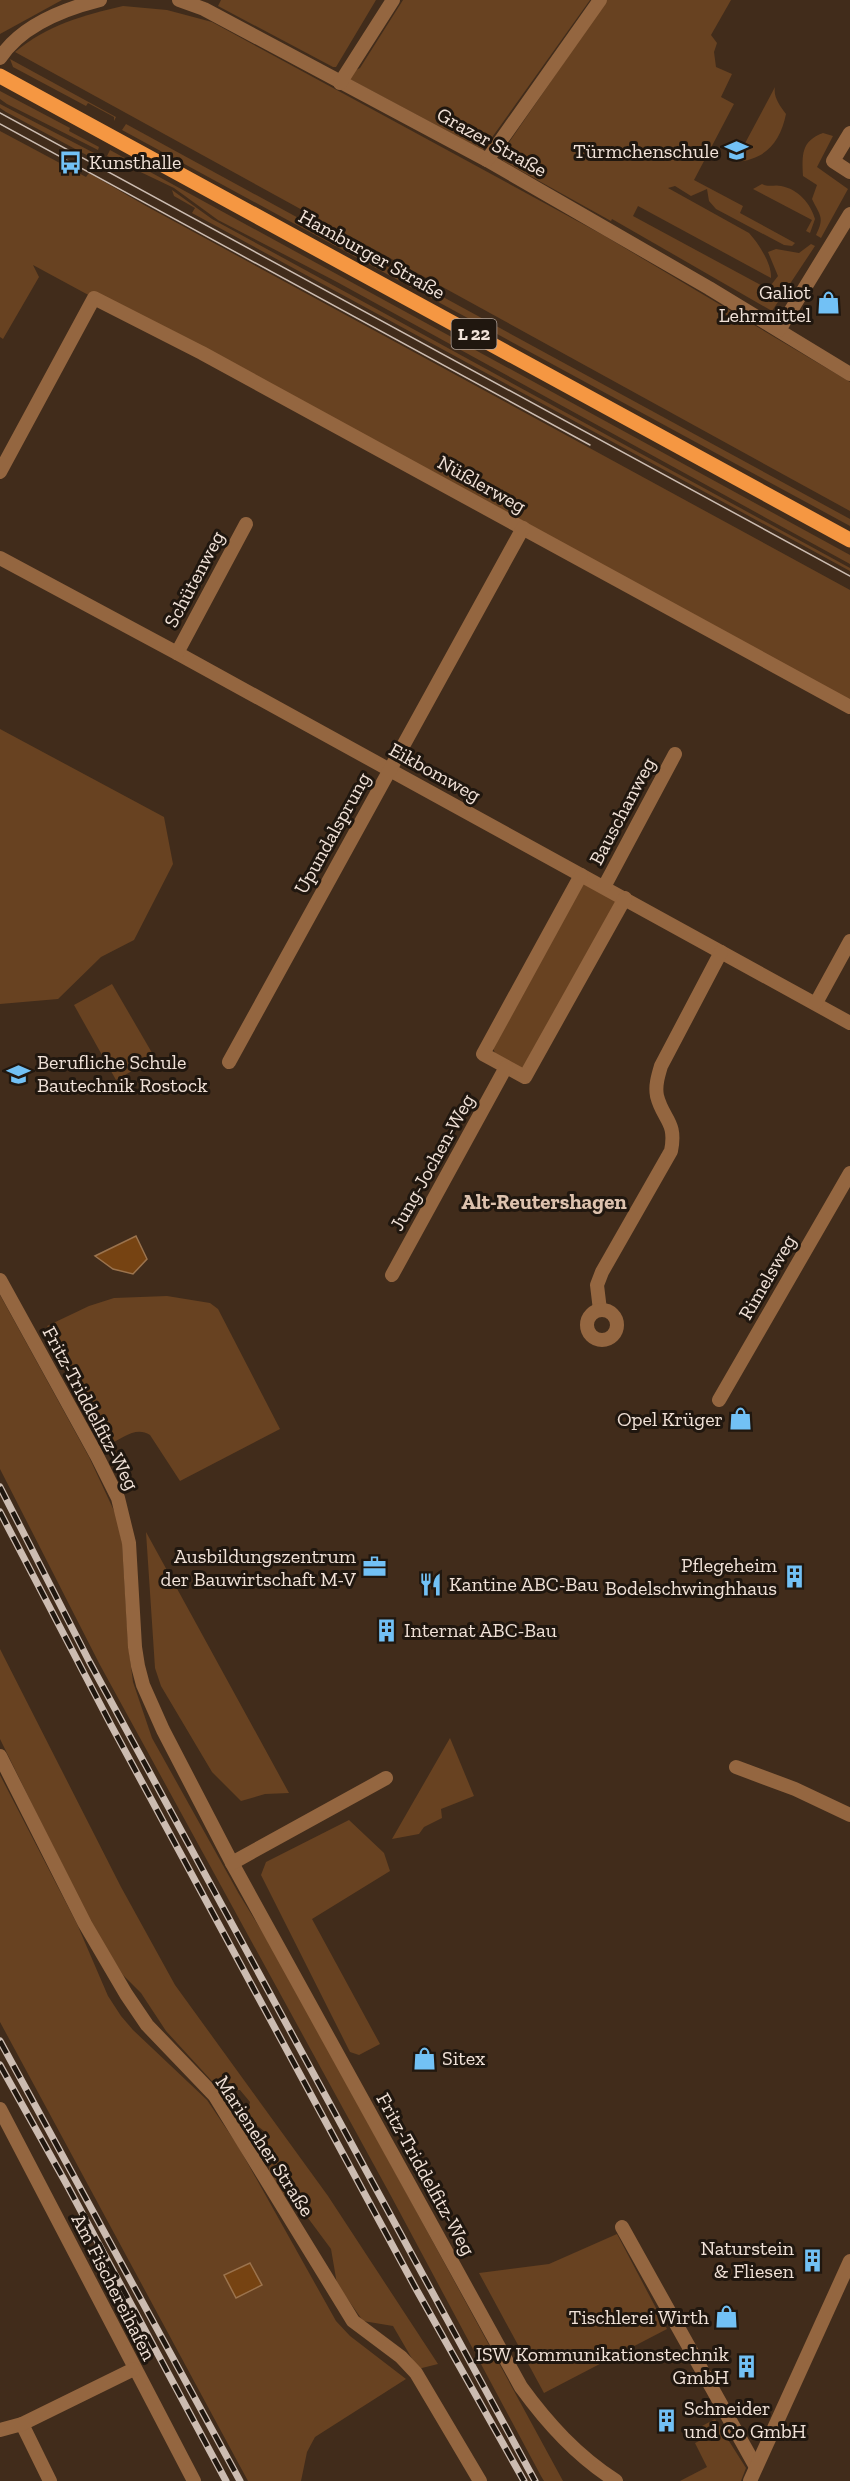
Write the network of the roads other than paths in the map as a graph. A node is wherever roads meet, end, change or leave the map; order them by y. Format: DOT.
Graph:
graph roads {
  1 [pos="100,0"];
  2 [pos="179,0"];
  3 [pos="393,0"];
  4 [pos="600,0"];
  5 [pos="207,4"];
  6 [pos="0,58"];
  7 [pos="0,76"];
  8 [pos="340,83"];
  9 [pos="850,133"];
  10 [pos="487,160"];
  11 [pos="850,172"];
  12 [pos="850,214"];
  13 [pos="779,330"];
  14 [pos="850,374"];
  15 [pos="0,472"];
  16 [pos="246,524"];
  17 [pos="523,528"];
  18 [pos="850,540"];
  19 [pos="0,558"];
  20 [pos="177,653"];
  21 [pos="850,707"];
  22 [pos="675,754"];
  23 [pos="389,769"];
  24 [pos="581,875"];
  25 [pos="604,886"];
  26 [pos="625,898"];
  27 [pos="850,941"];
  28 [pos="721,952"];
  29 [pos="816,1003"];
  30 [pos="850,1023"];
  31 [pos="229,1062"];
  32 [pos="506,1067"];
  33 [pos="850,1173"];
  34 [pos="392,1275"];
  35 [pos="0,1280"];
  36 [pos="600,1310"];
  37 [pos="719,1400"];
  38 [pos="0,1756"];
  39 [pos="736,1767"];
  40 [pos="386,1778"];
  41 [pos="850,1815"];
  42 [pos="231,1863"];
  43 [pos="0,2109"];
  44 [pos="622,2227"];
  45 [pos="850,2261"];
  46 [pos="134,2369"];
  47 [pos="22,2424"];
  48 [pos="0,2430"];
  49 [pos="756,2467"];
  50 [pos="50,2481"];
  51 [pos="194,2481"];
  52 [pos="480,2481"];
  53 [pos="616,2481"];
  54 [pos="750,2481"];
  1 -- 6 [label="street"];
  2 -- 5 [label="street, Grazer Straße"];
  3 -- 8 [label="street"];
  4 -- 10 [label="street"];
  5 -- 8 [label="street, Grazer Straße"];
  7 -- 18 [label="main road, Hamburger Straße / L 22"];
  8 -- 10 [label="street, Grazer Straße"];
  9 -- 11 [label="street"];
  10 -- 13 [label="street, Grazer Straße"];
  12 -- 13 [label="street"];
  13 -- 14 [label="street, Grazer Straße"];
  15 -- 17 [label="street, Nüßlerweg"];
  16 -- 20 [label="street, Schütenweg"];
  17 -- 21 [label="street, Nüßlerweg"];
  17 -- 23 [label="street, Upundalsprung"];
  19 -- 20 [label="street, Eikbomweg"];
  20 -- 23 [label="street, Eikbomweg"];
  22 -- 25 [label="street, Bauschanweg"];
  23 -- 24 [label="street, Eikbomweg"];
  23 -- 31 [label="street, Upundalsprung"];
  24 -- 25 [label="street, Eikbomweg"];
  24 -- 32 [label="street"];
  25 -- 26 [label="street, Eikbomweg"];
  26 -- 28 [label="street, Eikbomweg"];
  26 -- 32 [label="street"];
  27 -- 29 [label="street"];
  28 -- 29 [label="street, Eikbomweg"];
  28 -- 36 [label="street"];
  29 -- 30 [label="street, Eikbomweg"];
  32 -- 34 [label="street, Jung-Jochen-Weg"];
  33 -- 37 [label="street, Rimelsweg"];
  35 -- 42 [label="street, Fritz-Triddelfitz-Weg"];
  38 -- 52 [label="street, Marieneher Straße"];
  39 -- 41 [label="street"];
  40 -- 42 [label="street"];
  42 -- 53 [label="street, Fritz-Triddelfitz-Weg"];
  43 -- 46 [label="street, Am Fischereihafen"];
  44 -- 49 [label="street"];
  45 -- 49 [label="street"];
  46 -- 47 [label="street"];
  46 -- 51 [label="street, Am Fischereihafen"];
  47 -- 48 [label="street"];
  47 -- 50 [label="street"];
  49 -- 54 [label="street"];
}
